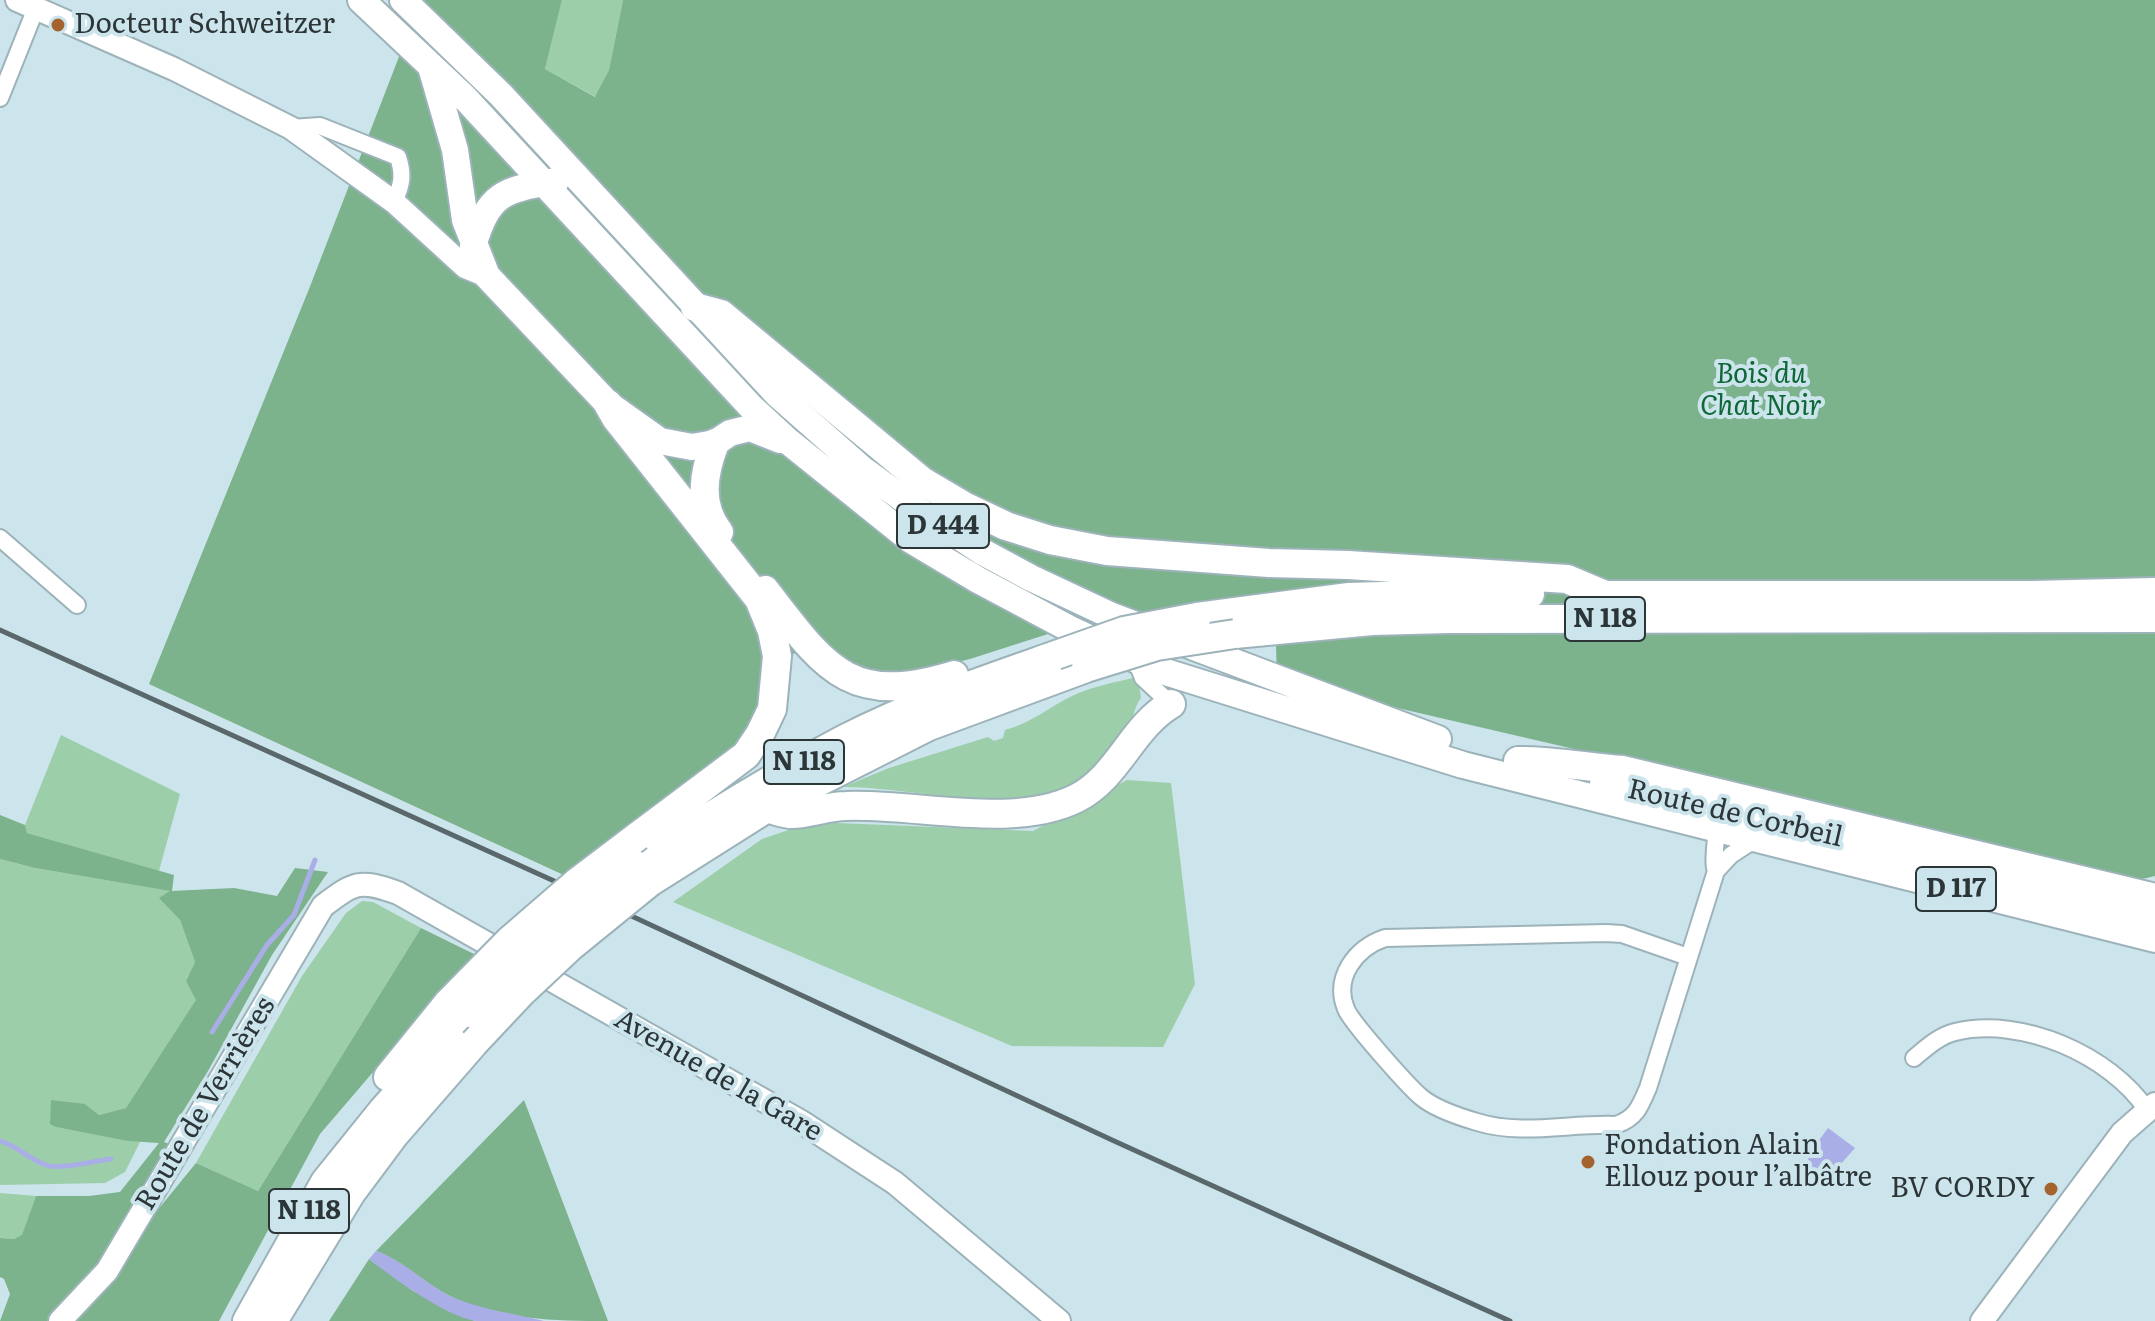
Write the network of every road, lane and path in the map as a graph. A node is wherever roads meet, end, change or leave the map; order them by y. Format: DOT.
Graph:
graph roads {
  1 [pos="361,0"];
  2 [pos="403,0"];
  3 [pos="27,4"];
  4 [pos="429,64"];
  5 [pos="0,98"];
  6 [pos="291,128"];
  7 [pos="577,178"];
  8 [pos="544,183"];
  9 [pos="394,202"];
  10 [pos="473,246"];
  11 [pos="487,276"];
  12 [pos="695,307"];
  13 [pos="608,404"];
  14 [pos="789,442"];
  15 [pos="715,443"];
  16 [pos="0,538"];
  17 [pos="2155,592"];
  18 [pos="1605,595"];
  19 [pos="77,605"];
  20 [pos="2155,618"];
  21 [pos="1136,660"];
  22 [pos="985,679"];
  23 [pos="1321,696"];
  24 [pos="1254,701"];
  25 [pos="1171,704"];
  26 [pos="1518,761"];
  27 [pos="1463,765"];
  28 [pos="767,808"];
  29 [pos="1716,828"];
  30 [pos="1759,828"];
  31 [pos="1716,871"];
  32 [pos="643,874"];
  33 [pos="348,887"];
  34 [pos="2155,898"];
  35 [pos="2155,918"];
  36 [pos="2155,939"];
  37 [pos="1688,957"];
  38 [pos="459,1008"];
  39 [pos="1914,1058"];
  40 [pos="2151,1107"];
  41 [pos="60,1321"];
  42 [pos="247,1321"];
  43 [pos="273,1321"];
  44 [pos="1059,1321"];
  45 [pos="1982,1321"];
  1 -- 4 [label="main road, D 444"];
  2 -- 7 [label="main road, D 444"];
  3 -- 5 [label="street"];
  3 -- 6 [label="street"];
  4 -- 8 [label="main road, D 444"];
  4 -- 10 [label="main road"];
  6 -- 9 [label="street"];
  6 -- 9 [label="street"];
  7 -- 8 [label="main road"];
  7 -- 12 [label="main road, D 444"];
  8 -- 10 [label="main road"];
  8 -- 14 [label="main road, D 444"];
  9 -- 11 [label="street"];
  10 -- 11 [label="main road"];
  11 -- 13 [label="main road"];
  12 -- 18 [label="highway"];
  12 -- 23 [label="main road, D 444"];
  13 -- 15 [label="main road"];
  13 -- 38 [label="highway, bridge"];
  14 -- 15 [label="main road"];
  14 -- 21 [label="main road, D 444"];
  15 -- 22 [label="highway"];
  16 -- 19 [label="street"];
  17 -- 18 [label="highway, N 118"];
  18 -- 22 [label="highway, N 118, bridge"];
  20 -- 28 [label="highway, N 118, bridge"];
  21 -- 24 [label="main road, D 444"];
  21 -- 25 [label="street"];
  22 -- 32 [label="highway, N 118"];
  23 -- 26 [label="main road, Route de Corbeil / D 117"];
  24 -- 25 [label="main road"];
  24 -- 27 [label="main road, D 444"];
  25 -- 28 [label="highway"];
  26 -- 30 [label="main road, Route de Corbeil / D 117"];
  26 -- 34 [label="highway"];
  27 -- 29 [label="main road, Route de Corbeil / D 117"];
  28 -- 32 [label="highway, N 118"];
  29 -- 30 [label="main road, Route de Corbeil / D 117"];
  29 -- 31 [label="street"];
  30 -- 31 [label="street"];
  30 -- 35 [label="main road, Route de Corbeil / D 117"];
  30 -- 36 [label="main road, Route de Corbeil / D 117"];
  31 -- 37 [label="street"];
  32 -- 38 [label="highway, N 118, bridge"];
  32 -- 43 [label="highway, N 118, bridge"];
  33 -- 41 [label="street, Route de Verrières"];
  33 -- 44 [label="street, Avenue de la Gare"];
  37 -- 37 [label="street"];
  38 -- 42 [label="highway, N 118"];
  39 -- 40 [label="street"];
  40 -- 45 [label="street"];
}
